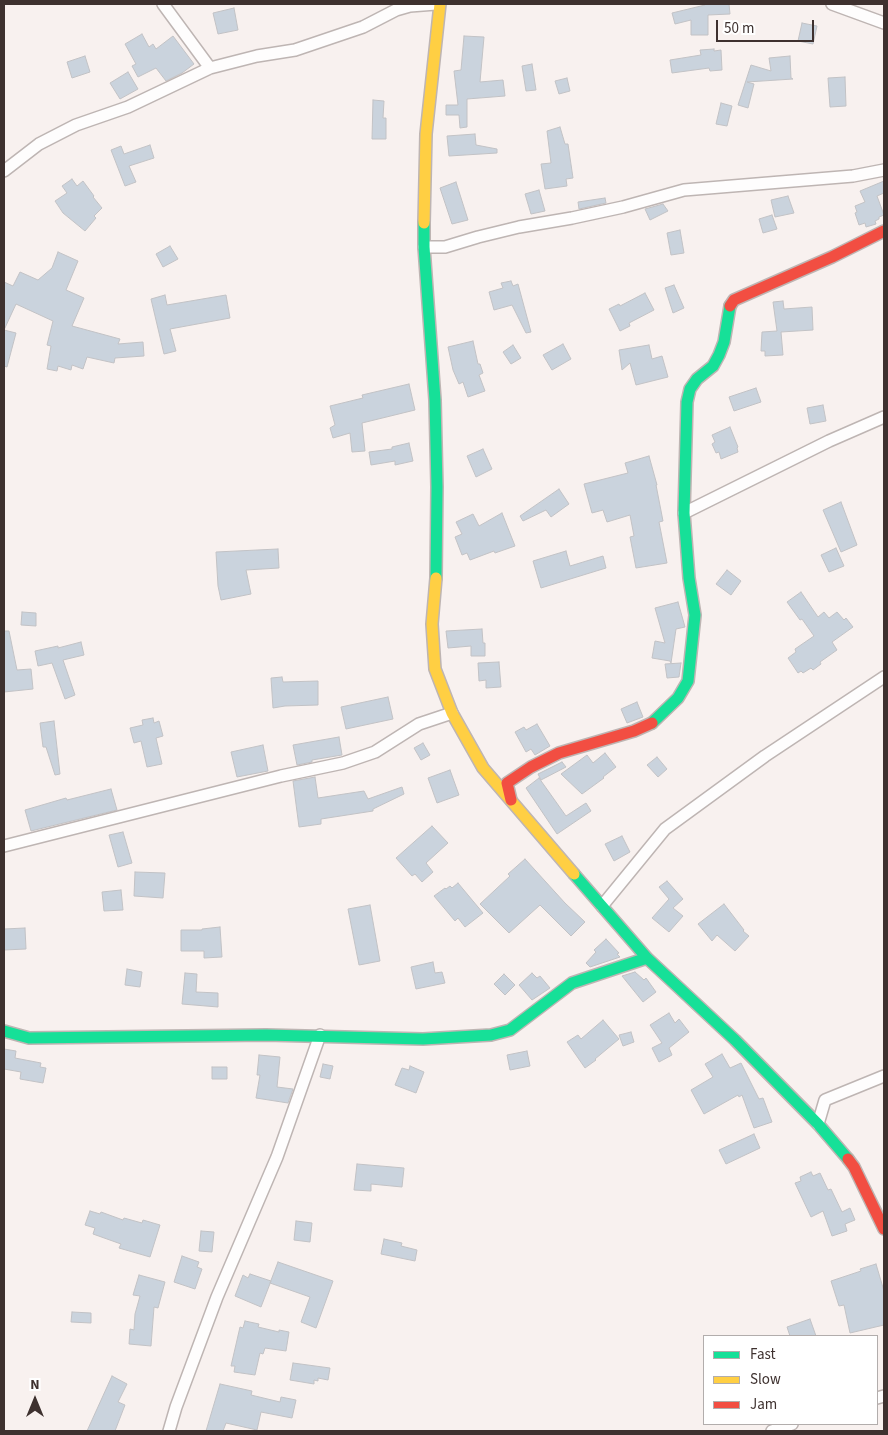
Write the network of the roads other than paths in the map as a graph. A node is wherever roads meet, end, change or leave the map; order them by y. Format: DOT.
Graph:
graph roads {
  1 [pos="163,4"];
  2 [pos="436,4"];
  3 [pos="440,4"];
  4 [pos="832,4"];
  5 [pos="884,23"];
  6 [pos="210,68"];
  7 [pos="884,170"];
  8 [pos="4,171"];
  9 [pos="884,231"];
  10 [pos="424,247"];
  11 [pos="884,417"];
  12 [pos="684,513"];
  13 [pos="884,677"];
  14 [pos="452,714"];
  15 [pos="512,804"];
  16 [pos="4,846"];
  17 [pos="602,906"];
  18 [pos="647,958"];
  19 [pos="4,1031"];
  20 [pos="320,1035"];
  21 [pos="884,1076"];
  22 [pos="818,1124"];
  23 [pos="884,1229"];
  24 [pos="789,1425"];
  25 [pos="169,1431"];
  26 [pos="772,1431"];
  1 -- 6 [label="street"];
  2 -- 6 [label="street"];
  3 -- 10 [label="street"];
  4 -- 5 [label="street"];
  6 -- 8 [label="street"];
  7 -- 10 [label="street"];
  9 -- 12 [label="street"];
  10 -- 14 [label="street"];
  11 -- 12 [label="street"];
  12 -- 15 [label="street"];
  13 -- 17 [label="street"];
  14 -- 15 [label="street"];
  14 -- 16 [label="street"];
  15 -- 17 [label="street"];
  17 -- 18 [label="street"];
  18 -- 20 [label="street"];
  18 -- 22 [label="street"];
  19 -- 20 [label="street"];
  20 -- 25 [label="street"];
  21 -- 22 [label="street"];
  22 -- 23 [label="street"];
  24 -- 26 [label="street"];
}
